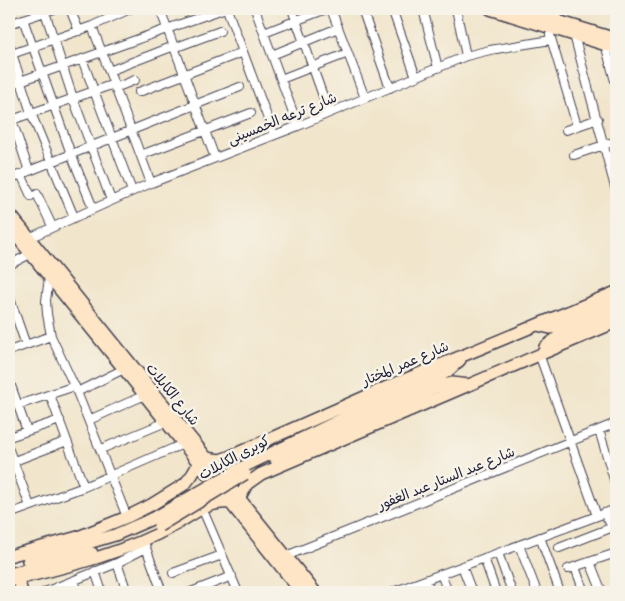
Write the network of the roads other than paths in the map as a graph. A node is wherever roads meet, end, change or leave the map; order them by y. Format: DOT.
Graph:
graph roads {
  1 [pos="54,9"];
  2 [pos="70,9"];
  3 [pos="130,9"];
  4 [pos="160,9"];
  5 [pos="225,9"];
  6 [pos="255,9"];
  7 [pos="292,9"];
  8 [pos="326,9"];
  9 [pos="331,9"];
  10 [pos="362,9"];
  11 [pos="392,9"];
  12 [pos="423,9"];
  13 [pos="456,9"];
  14 [pos="490,9"];
  15 [pos="45,10"];
  16 [pos="524,10"];
  17 [pos="551,16"];
  18 [pos="23,19"];
  19 [pos="296,20"];
  20 [pos="9,24"];
  21 [pos="92,26"];
  22 [pos="338,28"];
  23 [pos="168,29"];
  24 [pos="79,31"];
  25 [pos="220,31"];
  26 [pos="264,32"];
  27 [pos="574,35"];
  28 [pos="616,39"];
  29 [pos="54,40"];
  30 [pos="550,40"];
  31 [pos="304,42"];
  32 [pos="9,44"];
  33 [pos="611,46"];
  34 [pos="32,47"];
  35 [pos="174,47"];
  36 [pos="102,52"];
  37 [pos="243,52"];
  38 [pos="348,53"];
  39 [pos="10,55"];
  40 [pos="272,55"];
  41 [pos="466,56"];
  42 [pos="82,59"];
  43 [pos="63,66"];
  44 [pos="312,66"];
  45 [pos="438,68"];
  46 [pos="109,71"];
  47 [pos="42,74"];
  48 [pos="184,75"];
  49 [pos="416,77"];
  50 [pos="281,79"];
  51 [pos="135,80"];
  52 [pos="21,81"];
  53 [pos="616,85"];
  54 [pos="9,86"];
  55 [pos="115,86"];
  56 [pos="240,87"];
  57 [pos="390,88"];
  58 [pos="94,91"];
  59 [pos="139,92"];
  60 [pos="73,98"];
  61 [pos="365,98"];
  62 [pos="54,105"];
  63 [pos="195,105"];
  64 [pos="9,111"];
  65 [pos="31,113"];
  66 [pos="251,113"];
  67 [pos="329,113"];
  68 [pos="598,119"];
  69 [pos="10,121"];
  70 [pos="298,126"];
  71 [pos="577,126"];
  72 [pos="132,130"];
  73 [pos="566,130"];
  74 [pos="205,131"];
  75 [pos="274,135"];
  76 [pos="112,138"];
  77 [pos="616,141"];
  78 [pos="604,145"];
  79 [pos="90,146"];
  80 [pos="71,154"];
  81 [pos="141,155"];
  82 [pos="574,155"];
  83 [pos="215,158"];
  84 [pos="51,162"];
  85 [pos="25,172"];
  86 [pos="9,179"];
  87 [pos="151,183"];
  88 [pos="132,191"];
  89 [pos="616,191"];
  90 [pos="111,200"];
  91 [pos="93,208"];
  92 [pos="9,214"];
  93 [pos="74,217"];
  94 [pos="52,226"];
  95 [pos="9,227"];
  96 [pos="29,238"];
  97 [pos="30,254"];
  98 [pos="9,265"];
  99 [pos="49,277"];
  100 [pos="616,292"];
  101 [pos="9,296"];
  102 [pos="616,301"];
  103 [pos="616,312"];
  104 [pos="616,322"];
  105 [pos="537,325"];
  106 [pos="51,336"];
  107 [pos="26,345"];
  108 [pos="9,351"];
  109 [pos="539,354"];
  110 [pos="464,355"];
  111 [pos="124,369"];
  112 [pos="9,380"];
  113 [pos="76,389"];
  114 [pos="50,395"];
  115 [pos="145,395"];
  116 [pos="18,406"];
  117 [pos="60,420"];
  118 [pos="89,420"];
  119 [pos="166,422"];
  120 [pos="616,424"];
  121 [pos="599,430"];
  122 [pos="27,431"];
  123 [pos="9,437"];
  124 [pos="67,441"];
  125 [pos="571,442"];
  126 [pos="184,444"];
  127 [pos="101,449"];
  128 [pos="9,450"];
  129 [pos="231,456"];
  130 [pos="203,461"];
  131 [pos="11,462"];
  132 [pos="246,474"];
  133 [pos="111,475"];
  134 [pos="185,484"];
  135 [pos="616,486"];
  136 [pos="84,487"];
  137 [pos="234,501"];
  138 [pos="30,506"];
  139 [pos="202,508"];
  140 [pos="616,509"];
  141 [pos="9,514"];
  142 [pos="600,515"];
  143 [pos="127,517"];
  144 [pos="156,522"];
  145 [pos="615,530"];
  146 [pos="540,537"];
  147 [pos="145,544"];
  148 [pos="519,545"];
  149 [pos="559,548"];
  150 [pos="498,553"];
  151 [pos="222,555"];
  152 [pos="9,556"];
  153 [pos="286,556"];
  154 [pos="615,556"];
  155 [pos="484,558"];
  156 [pos="590,562"];
  157 [pos="117,563"];
  158 [pos="9,566"];
  159 [pos="462,566"];
  160 [pos="95,571"];
  161 [pos="173,573"];
  162 [pos="441,574"];
  163 [pos="232,576"];
  164 [pos="12,578"];
  165 [pos="426,580"];
  166 [pos="74,581"];
  167 [pos="410,589"];
  168 [pos="55,590"];
  169 [pos="22,592"];
  170 [pos="45,592"];
  171 [pos="78,592"];
  172 [pos="102,592"];
  173 [pos="127,592"];
  174 [pos="162,592"];
  175 [pos="191,592"];
  176 [pos="238,592"];
  177 [pos="301,592"];
  178 [pos="315,592"];
  179 [pos="393,592"];
  180 [pos="431,592"];
  181 [pos="448,592"];
  182 [pos="472,592"];
  183 [pos="496,592"];
  184 [pos="512,592"];
  185 [pos="537,592"];
  186 [pos="560,592"];
  187 [pos="584,592"];
  188 [pos="602,592"];
  1 -- 15 [label="street"];
  2 -- 24 [label="street"];
  3 -- 21 [label="street"];
  4 -- 23 [label="street"];
  5 -- 23 [label="street"];
  5 -- 37 [label="street"];
  6 -- 26 [label="street"];
  7 -- 19 [label="street"];
  8 -- 19 [label="street"];
  9 -- 22 [label="street"];
  10 -- 57 [label="street"];
  11 -- 49 [label="street"];
  12 -- 45 [label="street"];
  13 -- 41 [label="street"];
  14 -- 17 [label="main road"];
  15 -- 18 [label="street"];
  15 -- 29 [label="street"];
  16 -- 17 [label="main road"];
  17 -- 27 [label="main road"];
  17 -- 28 [label="main road"];
  17 -- 30 [label="street"];
  18 -- 20 [label="street"];
  18 -- 34 [label="street"];
  19 -- 26 [label="street"];
  19 -- 31 [label="street"];
  21 -- 24 [label="street"];
  21 -- 36 [label="street"];
  22 -- 31 [label="street"];
  22 -- 38 [label="street"];
  23 -- 35 [label="street"];
  23 -- 36 [label="street"];
  24 -- 29 [label="street"];
  25 -- 35 [label="street"];
  26 -- 40 [label="street"];
  27 -- 33 [label="main road"];
  27 -- 68 [label="street"];
  29 -- 34 [label="street"];
  29 -- 43 [label="street"];
  30 -- 41 [label="street, شارع ترعه الخمسينى"];
  30 -- 71 [label="street"];
  31 -- 40 [label="street"];
  31 -- 44 [label="street"];
  32 -- 39 [label="street"];
  33 -- 53 [label="street"];
  34 -- 39 [label="street"];
  34 -- 47 [label="street"];
  35 -- 46 [label="street"];
  35 -- 48 [label="street"];
  36 -- 42 [label="street"];
  36 -- 46 [label="street"];
  37 -- 48 [label="street"];
  37 -- 75 [label="street"];
  38 -- 44 [label="street"];
  38 -- 61 [label="street"];
  39 -- 52 [label="street"];
  40 -- 50 [label="street"];
  41 -- 45 [label="street, شارع ترعه الخمسينى"];
  42 -- 43 [label="street"];
  42 -- 58 [label="street"];
  43 -- 47 [label="street"];
  43 -- 60 [label="street"];
  44 -- 50 [label="street"];
  44 -- 67 [label="street"];
  45 -- 49 [label="street, شارع ترعه الخمسينى"];
  46 -- 55 [label="street"];
  47 -- 52 [label="street"];
  47 -- 62 [label="street"];
  48 -- 59 [label="street"];
  48 -- 63 [label="street"];
  49 -- 57 [label="street, شارع ترعه الخمسينى"];
  50 -- 70 [label="street"];
  51 -- 55 [label="street"];
  52 -- 54 [label="street"];
  52 -- 65 [label="street"];
  55 -- 58 [label="street"];
  55 -- 72 [label="street"];
  56 -- 63 [label="street"];
  57 -- 61 [label="street, شارع ترعه الخمسينى"];
  58 -- 60 [label="street"];
  58 -- 76 [label="street"];
  60 -- 62 [label="street"];
  60 -- 79 [label="street"];
  61 -- 67 [label="street, شارع ترعه الخمسينى"];
  62 -- 65 [label="street"];
  62 -- 80 [label="street"];
  63 -- 72 [label="street"];
  63 -- 74 [label="street"];
  64 -- 69 [label="street"];
  65 -- 69 [label="street"];
  65 -- 84 [label="street"];
  66 -- 74 [label="street"];
  67 -- 70 [label="street, شارع ترعه الخمسينى"];
  68 -- 71 [label="street"];
  68 -- 78 [label="street"];
  69 -- 85 [label="street"];
  70 -- 75 [label="street, شارع ترعه الخمسينى"];
  71 -- 73 [label="street"];
  72 -- 76 [label="street"];
  72 -- 81 [label="street"];
  74 -- 81 [label="street"];
  74 -- 83 [label="street"];
  75 -- 83 [label="street, شارع ترعه الخمسينى"];
  76 -- 79 [label="street"];
  76 -- 88 [label="street"];
  77 -- 78 [label="street"];
  78 -- 82 [label="street"];
  78 -- 89 [label="street"];
  79 -- 80 [label="street"];
  79 -- 90 [label="street"];
  80 -- 84 [label="street"];
  80 -- 91 [label="street"];
  81 -- 87 [label="street"];
  83 -- 87 [label="street, شارع ترعه الخمسينى"];
  84 -- 85 [label="street"];
  84 -- 93 [label="street"];
  85 -- 86 [label="street"];
  85 -- 94 [label="street"];
  87 -- 88 [label="street, شارع ترعه الخمسينى"];
  88 -- 90 [label="street, شارع ترعه الخمسينى"];
  90 -- 91 [label="street, شارع ترعه الخمسينى"];
  91 -- 93 [label="street, شارع ترعه الخمسينى"];
  92 -- 96 [label="main road, شارع الكابلات"];
  93 -- 94 [label="street, شارع ترعه الخمسينى"];
  94 -- 96 [label="street, شارع ترعه الخمسينى"];
  95 -- 97 [label="main road, شارع الكابلات"];
  96 -- 130 [label="main road, شارع الكابلات"];
  97 -- 98 [label="street"];
  97 -- 99 [label="main road, شارع الكابلات"];
  99 -- 106 [label="street"];
  99 -- 111 [label="main road, شارع الكابلات"];
  100 -- 105 [label="main road, شارع عمر المختار"];
  101 -- 107 [label="street"];
  102 -- 105 [label="main road"];
  103 -- 109 [label="main road"];
  104 -- 109 [label="main road"];
  105 -- 110 [label="main road, شارع عمر المختار"];
  106 -- 107 [label="street"];
  106 -- 113 [label="street"];
  107 -- 108 [label="street"];
  109 -- 125 [label="street"];
  109 -- 132 [label="main road, كوبرى الكابلات"];
  110 -- 129 [label="main road, شارع عمر المختار"];
  110 -- 132 [label="main road, كوبرى الكابلات"];
  111 -- 113 [label="street"];
  111 -- 115 [label="main road, شارع الكابلات"];
  112 -- 116 [label="street"];
  113 -- 114 [label="street"];
  113 -- 118 [label="street"];
  114 -- 116 [label="street"];
  114 -- 117 [label="street"];
  115 -- 118 [label="street"];
  115 -- 119 [label="main road, شارع الكابلات"];
  116 -- 122 [label="street"];
  117 -- 122 [label="street"];
  117 -- 124 [label="street"];
  118 -- 127 [label="street"];
  119 -- 126 [label="main road, شارع الكابلات"];
  119 -- 127 [label="street"];
  120 -- 121 [label="street, شارع عبد الستار عبد الغفور"];
  121 -- 125 [label="street, شارع عبد الستار عبد الغفور"];
  121 -- 135 [label="street"];
  122 -- 123 [label="street"];
  124 -- 131 [label="street"];
  124 -- 136 [label="street"];
  125 -- 142 [label="street"];
  125 -- 153 [label="street, شارع عبد الستار عبد الغفور"];
  126 -- 130 [label="main road, شارع الكابلات"];
  126 -- 133 [label="street"];
  127 -- 133 [label="street"];
  128 -- 131 [label="street"];
  129 -- 130 [label="main road, شارع عمر المختار"];
  129 -- 132 [label="main road"];
  130 -- 134 [label="main road"];
  130 -- 137 [label="main road, شارع الكابلات"];
  131 -- 138 [label="street"];
  132 -- 137 [label="main road"];
  132 -- 144 [label="main road, كوبرى الكابلات, bridge"];
  133 -- 136 [label="street"];
  133 -- 143 [label="street"];
  134 -- 139 [label="main road"];
  134 -- 143 [label="main road"];
  136 -- 138 [label="street"];
  137 -- 139 [label="main road"];
  137 -- 153 [label="main road, شارع الكابلات"];
  137 -- 177 [label="main road, شارع الكابلات"];
  138 -- 141 [label="street"];
  139 -- 147 [label="main road"];
  139 -- 151 [label="street"];
  140 -- 142 [label="street"];
  142 -- 145 [label="street"];
  142 -- 146 [label="street"];
  143 -- 152 [label="main road"];
  144 -- 158 [label="main road, كوبرى الكابلات"];
  144 -- 164 [label="main road, كوبرى الكابلات"];
  145 -- 149 [label="street"];
  146 -- 148 [label="street"];
  146 -- 186 [label="street"];
  147 -- 157 [label="street"];
  147 -- 164 [label="main road"];
  147 -- 174 [label="street"];
  148 -- 150 [label="street"];
  148 -- 185 [label="street"];
  150 -- 155 [label="street"];
  150 -- 184 [label="street"];
  151 -- 161 [label="street"];
  151 -- 163 [label="street"];
  153 -- 178 [label="main road, شارع الكابلات"];
  154 -- 156 [label="street"];
  155 -- 159 [label="street"];
  155 -- 183 [label="street"];
  156 -- 187 [label="street"];
  156 -- 188 [label="street"];
  157 -- 160 [label="street"];
  157 -- 173 [label="street"];
  159 -- 162 [label="street"];
  159 -- 182 [label="street"];
  160 -- 166 [label="street"];
  160 -- 172 [label="street"];
  162 -- 165 [label="street"];
  162 -- 181 [label="street"];
  163 -- 175 [label="street"];
  163 -- 176 [label="street"];
  164 -- 169 [label="main road"];
  165 -- 167 [label="street"];
  165 -- 180 [label="street"];
  166 -- 168 [label="street"];
  166 -- 171 [label="street"];
  167 -- 179 [label="street"];
  168 -- 170 [label="street"];
}
